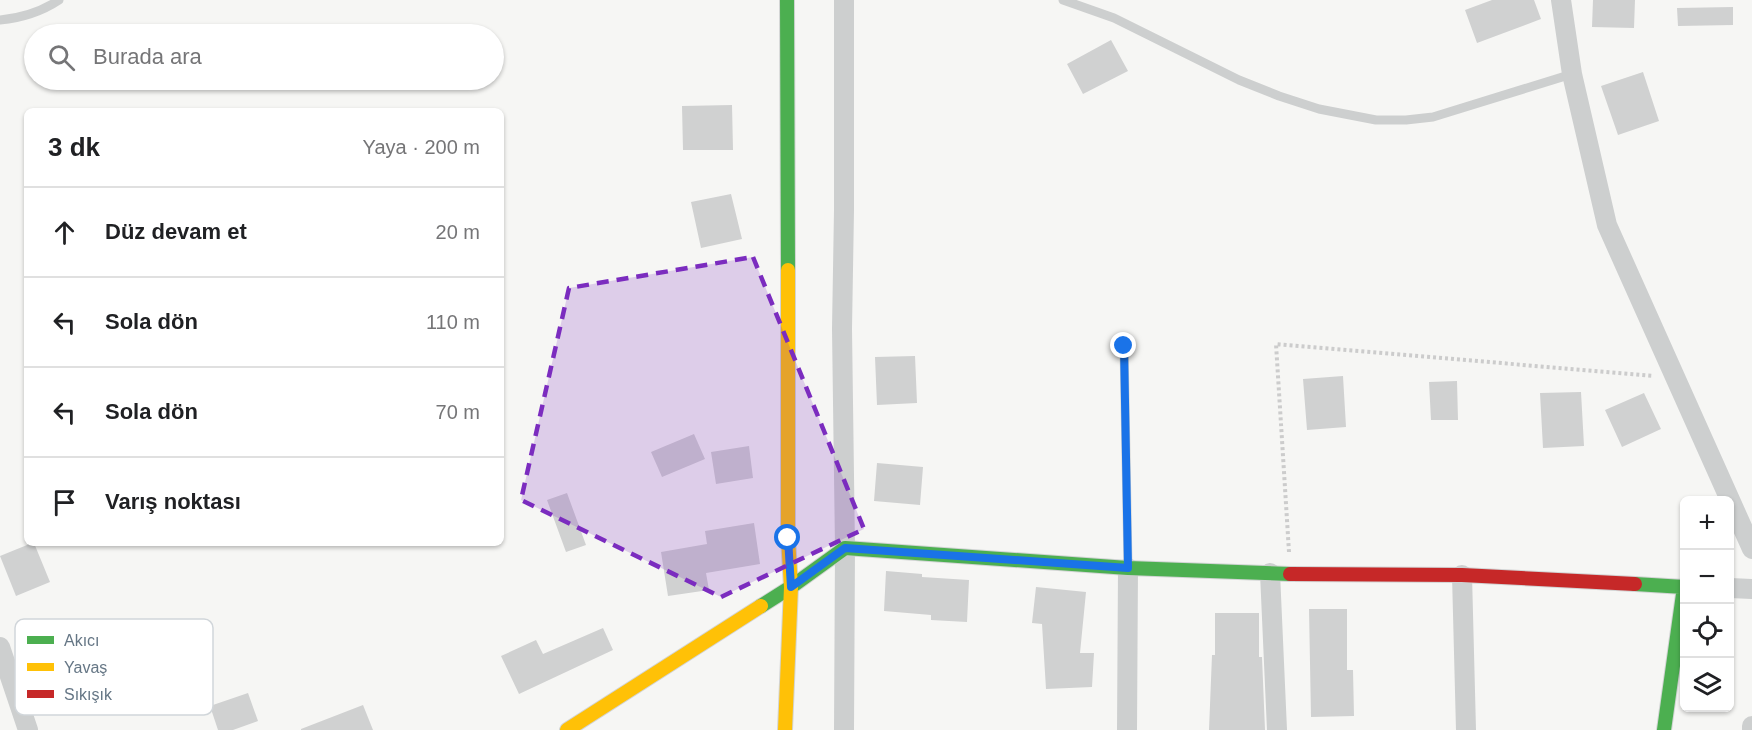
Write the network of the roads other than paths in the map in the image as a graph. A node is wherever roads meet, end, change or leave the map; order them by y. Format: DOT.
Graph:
graph roads {
  1 [pos="59,0"];
  2 [pos="788,0"];
  3 [pos="844,0"];
  4 [pos="1063,0"];
  5 [pos="1562,0"];
  6 [pos="0,20"];
  7 [pos="1572,74"];
  8 [pos="1124,346"];
  9 [pos="845,548"];
  10 [pos="1752,549"];
  11 [pos="1128,568"];
  12 [pos="1270,573"];
  13 [pos="1462,576"];
  14 [pos="791,587"];
  15 [pos="1734,588"];
  16 [pos="1752,589"];
  17 [pos="0,647"];
  18 [pos="15,691"];
  19 [pos="23,715"];
  20 [pos="28,730"];
  21 [pos="567,730"];
  22 [pos="785,730"];
  23 [pos="844,730"];
  24 [pos="1127,730"];
  25 [pos="1277,730"];
  26 [pos="1466,730"];
  27 [pos="1664,730"];
  1 -- 6 [label="lane"];
  2 -- 14 [label="street"];
  3 -- 9 [label="street"];
  4 -- 7 [label="lane"];
  5 -- 7 [label="street"];
  7 -- 10 [label="street"];
  8 -- 11 [label="lane"];
  9 -- 11 [label="street"];
  9 -- 14 [label="street"];
  9 -- 23 [label="street"];
  11 -- 12 [label="street"];
  11 -- 24 [label="street"];
  12 -- 13 [label="street"];
  12 -- 25 [label="street"];
  13 -- 26 [label="street"];
  13 -- 27 [label="street"];
  14 -- 21 [label="street"];
  14 -- 22 [label="street"];
  15 -- 16 [label="street"];
  17 -- 18 [label="street"];
  19 -- 20 [label="street"];
}
